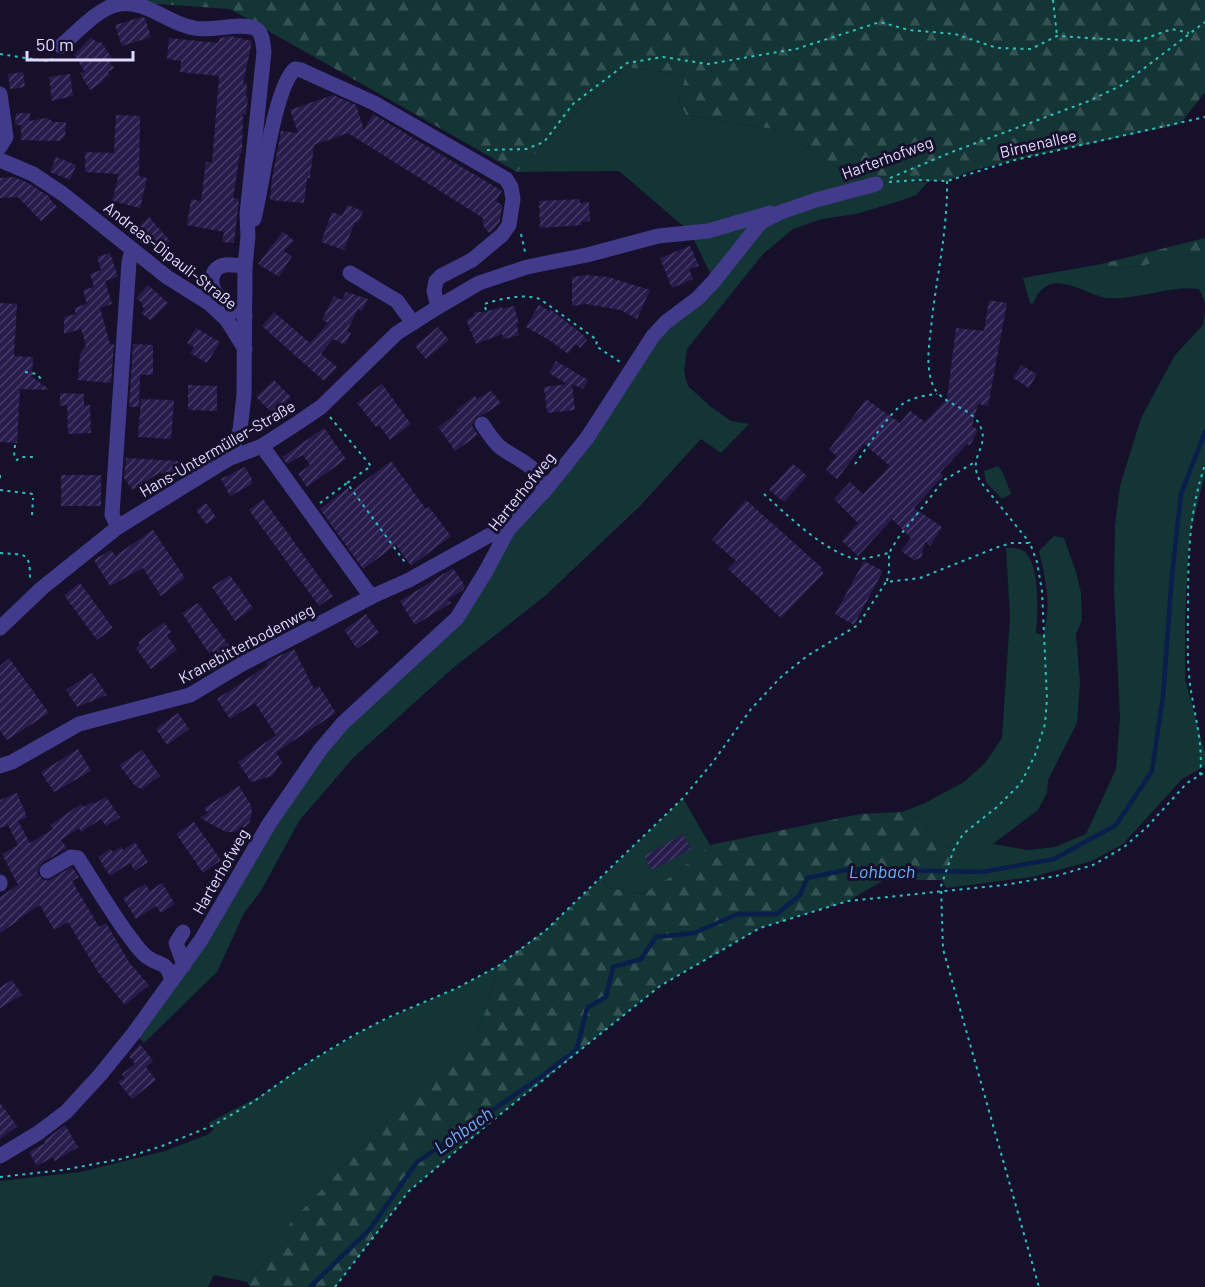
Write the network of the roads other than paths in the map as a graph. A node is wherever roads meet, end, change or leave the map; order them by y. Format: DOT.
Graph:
graph roads {
  1 [pos="59,52"];
  2 [pos="0,94"];
  3 [pos="0,147"];
  4 [pos="0,160"];
  5 [pos="876,184"];
  6 [pos="781,212"];
  7 [pos="248,236"];
  8 [pos="132,250"];
  9 [pos="245,266"];
  10 [pos="350,273"];
  11 [pos="438,307"];
  12 [pos="245,316"];
  13 [pos="413,322"];
  14 [pos="245,349"];
  15 [pos="482,424"];
  16 [pos="262,446"];
  17 [pos="228,459"];
  18 [pos="543,493"];
  19 [pos="118,527"];
  20 [pos="508,530"];
  21 [pos="373,596"];
  22 [pos="0,628"];
  23 [pos="0,766"];
  24 [pos="47,871"];
  25 [pos="183,932"];
  26 [pos="184,965"];
  27 [pos="172,981"];
  28 [pos="0,1156"];
  1 -- 7 [label="street"];
  2 -- 3 [label="street"];
  4 -- 8 [label="street, Andreas-Dipauli-Straße"];
  5 -- 6 [label="street, Harterhofweg"];
  6 -- 11 [label="street, Hans-Untermüller-Straße"];
  6 -- 18 [label="street, Harterhofweg"];
  7 -- 9 [label="street"];
  7 -- 11 [label="street"];
  8 -- 14 [label="street, Andreas-Dipauli-Straße"];
  8 -- 19 [label="street"];
  9 -- 12 [label="street"];
  9 -- 12 [label="street"];
  10 -- 13 [label="street"];
  11 -- 13 [label="street, Hans-Untermüller-Straße"];
  12 -- 14 [label="street"];
  13 -- 16 [label="street, Hans-Untermüller-Straße"];
  14 -- 17 [label="street"];
  15 -- 18 [label="street"];
  16 -- 17 [label="street, Hans-Untermüller-Straße"];
  16 -- 21 [label="street"];
  17 -- 19 [label="street, Hans-Untermüller-Straße"];
  18 -- 20 [label="street, Harterhofweg"];
  19 -- 22 [label="street, Hans-Untermüller-Straße"];
  20 -- 21 [label="street, Kranebitterbodenweg"];
  20 -- 26 [label="street, Harterhofweg"];
  21 -- 23 [label="street, Kranebitterbodenweg"];
  24 -- 27 [label="street"];
  25 -- 26 [label="street"];
  26 -- 27 [label="street, Harterhofweg"];
  27 -- 28 [label="street, Harterhofweg"];
}
